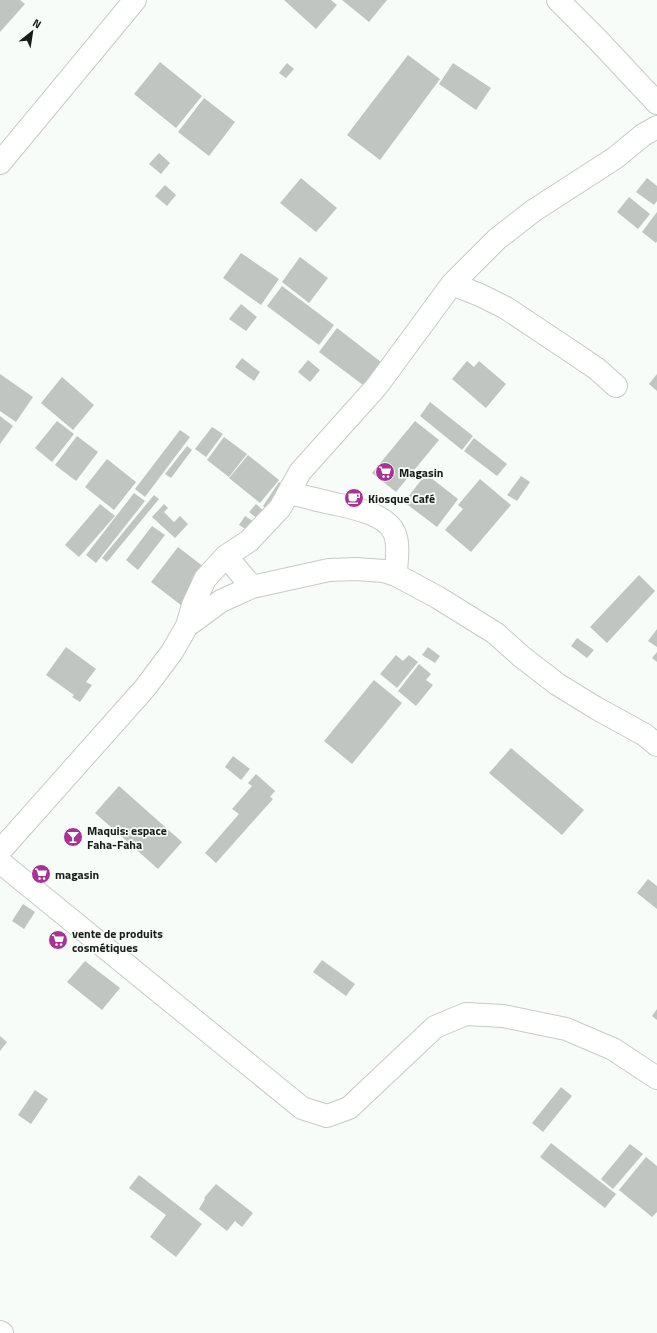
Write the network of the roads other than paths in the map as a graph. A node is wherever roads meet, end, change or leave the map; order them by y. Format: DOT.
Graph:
graph roads {
  1 [pos="135,0"];
  2 [pos="558,0"];
  3 [pos="657,103"];
  4 [pos="657,127"];
  5 [pos="0,163"];
  6 [pos="452,284"];
  7 [pos="616,386"];
  8 [pos="289,493"];
  9 [pos="226,556"];
  10 [pos="396,575"];
  11 [pos="252,587"];
  12 [pos="188,626"];
  13 [pos="653,738"];
  14 [pos="0,851"];
  15 [pos="0,862"];
  16 [pos="657,1078"];
  1 -- 5 [label="street"];
  2 -- 3 [label="street"];
  4 -- 6 [label="street"];
  6 -- 7 [label="street"];
  6 -- 8 [label="street"];
  8 -- 9 [label="street"];
  8 -- 10 [label="street"];
  9 -- 11 [label="street"];
  9 -- 12 [label="street"];
  10 -- 11 [label="street"];
  10 -- 13 [label="street"];
  11 -- 12 [label="street"];
  12 -- 14 [label="street"];
  15 -- 16 [label="street"];
}
